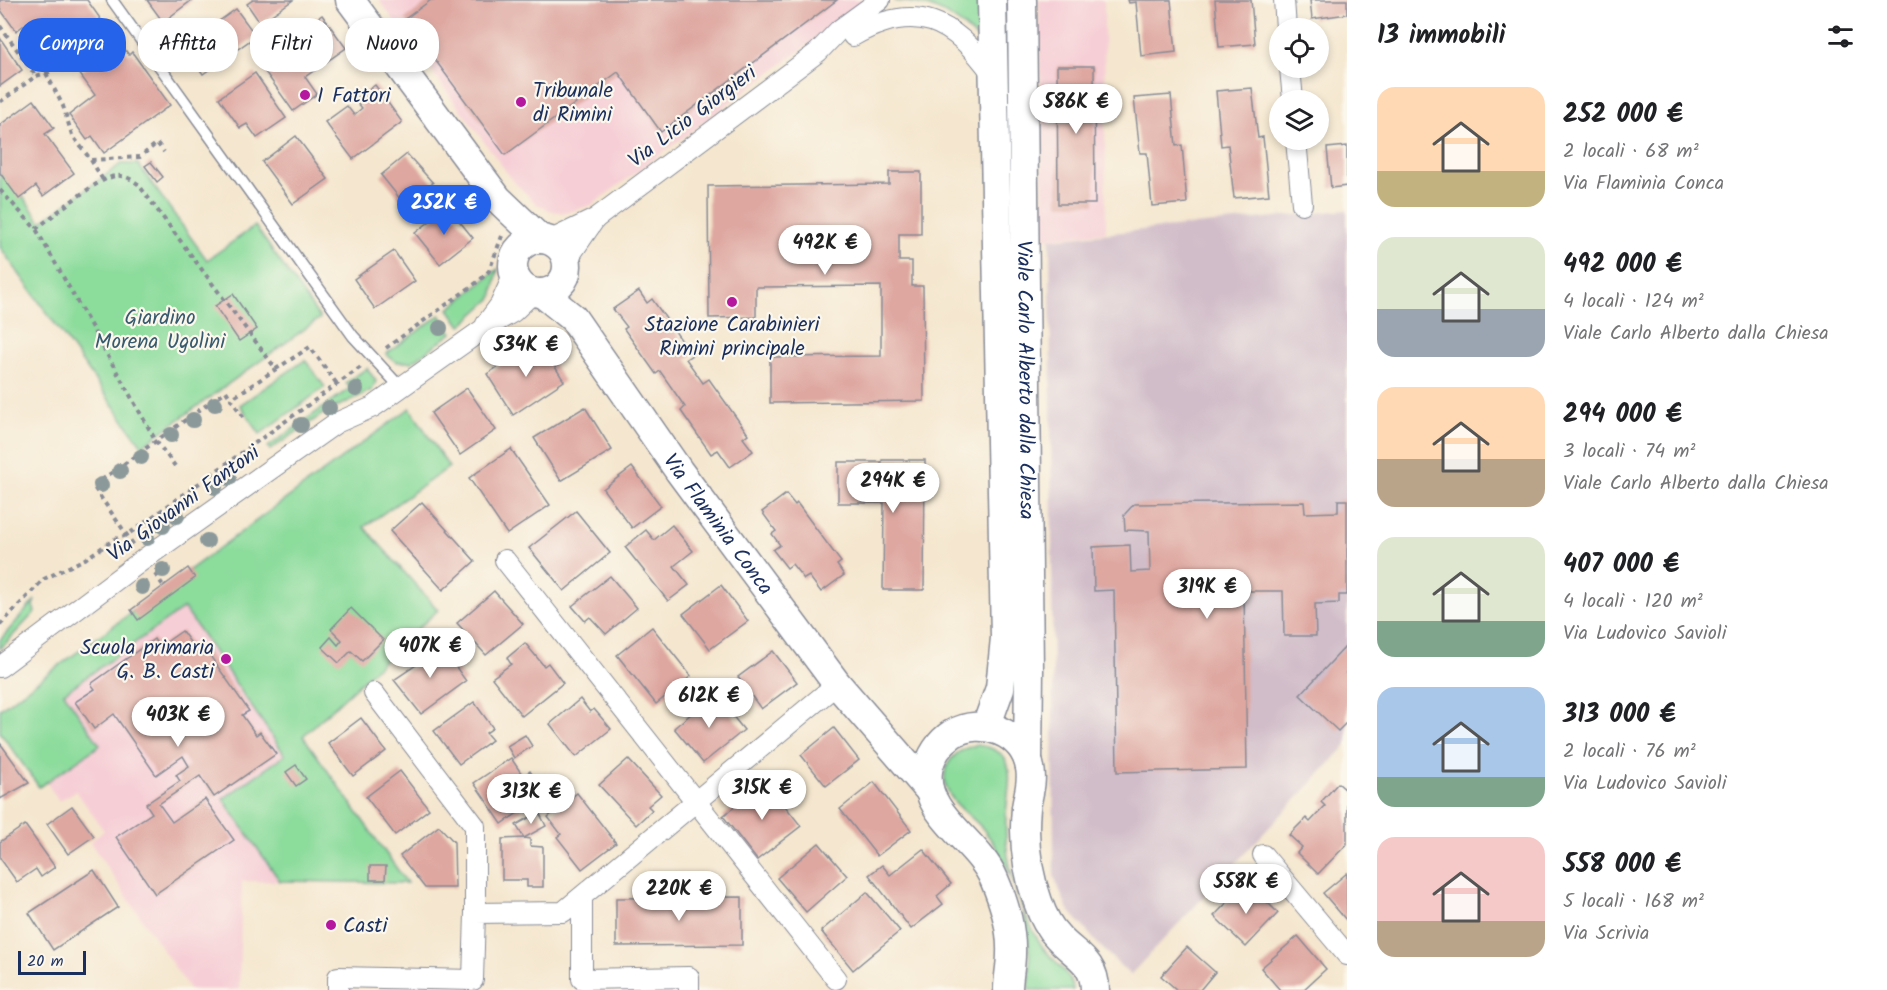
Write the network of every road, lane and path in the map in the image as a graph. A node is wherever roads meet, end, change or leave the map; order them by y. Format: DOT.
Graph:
graph roads {
  1 [pos="112,0"];
  2 [pos="350,0"];
  3 [pos="880,0"];
  4 [pos="992,0"];
  5 [pos="1022,0"];
  6 [pos="1284,0"];
  7 [pos="125,18"];
  8 [pos="1285,18"];
  9 [pos="126,19"];
  10 [pos="0,26"];
  11 [pos="818,52"];
  12 [pos="46,73"];
  13 [pos="993,75"];
  14 [pos="36,76"];
  15 [pos="0,102"];
  16 [pos="1297,150"];
  17 [pos="164,152"];
  18 [pos="91,160"];
  19 [pos="103,180"];
  20 [pos="0,190"];
  21 [pos="1302,204"];
  22 [pos="497,213"];
  23 [pos="36,229"];
  24 [pos="541,266"];
  25 [pos="482,330"];
  26 [pos="382,351"];
  27 [pos="364,364"];
  28 [pos="276,369"];
  29 [pos="337,384"];
  30 [pos="402,388"];
  31 [pos="231,399"];
  32 [pos="243,417"];
  33 [pos="156,441"];
  34 [pos="175,466"];
  35 [pos="1015,531"];
  36 [pos="128,535"];
  37 [pos="506,561"];
  38 [pos="0,625"];
  39 [pos="0,667"];
  40 [pos="837,684"];
  41 [pos="374,693"];
  42 [pos="873,725"];
  43 [pos="986,727"];
  44 [pos="940,745"];
  45 [pos="1028,759"];
  46 [pos="928,790"];
  47 [pos="696,801"];
  48 [pos="1263,855"];
  49 [pos="582,897"];
  50 [pos="475,913"];
  51 [pos="1347,955"];
  52 [pos="836,979"];
  53 [pos="1099,983"];
  54 [pos="473,985"];
  55 [pos="338,990"];
  56 [pos="689,990"];
  57 [pos="1008,990"];
  1 -- 7 [label="lane"];
  2 -- 22 [label="main road"];
  3 -- 11 [label="street, Via Licio Giorgieri"];
  4 -- 13 [label="main road, Viale Carlo Alberto dalla Chiesa"];
  5 -- 35 [label="main road, Viale Carlo Alberto dalla Chiesa"];
  6 -- 8 [label="street"];
  9 -- 30 [label="lane"];
  10 -- 14 [label="path"];
  11 -- 13 [label="street, Via Licio Giorgieri"];
  11 -- 24 [label="street, Via Licio Giorgieri"];
  12 -- 14 [label="path"];
  12 -- 18 [label="path"];
  13 -- 35 [label="main road, Viale Carlo Alberto dalla Chiesa"];
  14 -- 15 [label="path"];
  16 -- 21 [label="street"];
  17 -- 18 [label="path"];
  18 -- 19 [label="path"];
  19 -- 23 [label="path"];
  19 -- 28 [label="path"];
  20 -- 23 [label="path"];
  22 -- 24 [label="main road"];
  22 -- 26 [label="path"];
  23 -- 33 [label="path"];
  24 -- 25 [label="street, Via Giovanni Fantoni"];
  24 -- 25 [label="street, Via Giovanni Fantoni"];
  24 -- 40 [label="main road, Via Flaminia Conca"];
  25 -- 30 [label="street, Via Giovanni Fantoni"];
  27 -- 29 [label="path"];
  28 -- 29 [label="path"];
  28 -- 31 [label="path"];
  29 -- 36 [label="path"];
  30 -- 39 [label="street, Via Giovanni Fantoni"];
  31 -- 32 [label="path"];
  31 -- 33 [label="path"];
  33 -- 34 [label="path"];
  33 -- 36 [label="path"];
  35 -- 43 [label="main road, Viale Carlo Alberto dalla Chiesa"];
  35 -- 45 [label="main road, Viale Carlo Alberto dalla Chiesa"];
  36 -- 38 [label="path"];
  37 -- 47 [label="street"];
  40 -- 42 [label="main road, Via Flaminia Conca"];
  40 -- 47 [label="street"];
  41 -- 50 [label="street"];
  42 -- 44 [label="main road, Via Flaminia Conca"];
  42 -- 46 [label="main road, Via Flaminia Conca"];
  43 -- 44 [label="main road"];
  43 -- 45 [label="main road"];
  44 -- 46 [label="main road"];
  45 -- 53 [label="main road, Viale Carlo Alberto dalla Chiesa"];
  46 -- 57 [label="main road, Via Flaminia Conca"];
  47 -- 49 [label="street"];
  47 -- 52 [label="street"];
  48 -- 51 [label="street"];
  49 -- 50 [label="street"];
  49 -- 56 [label="street"];
  50 -- 54 [label="street"];
  54 -- 55 [label="street"];
}
